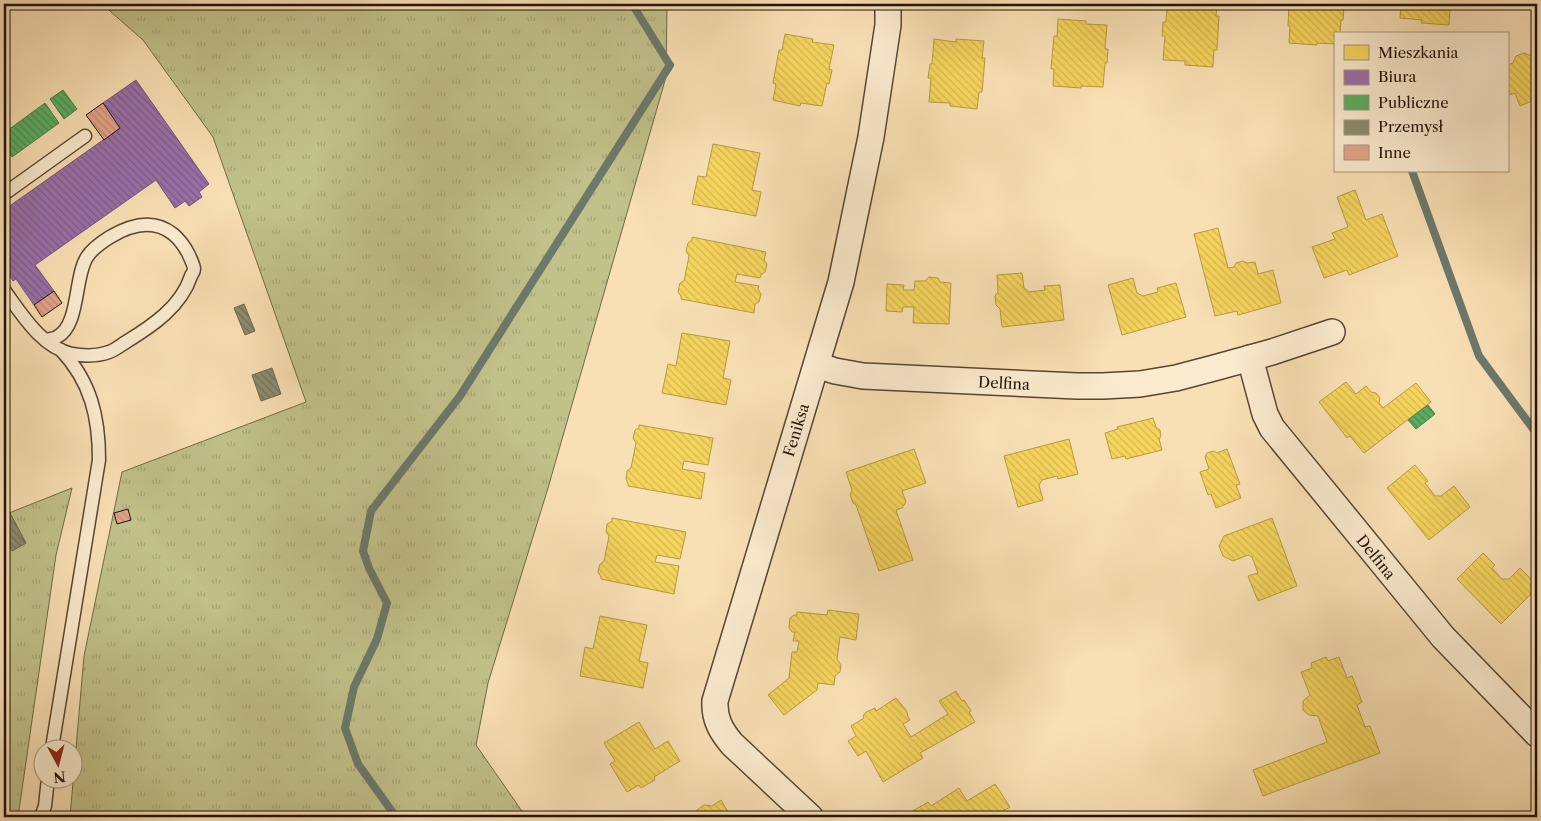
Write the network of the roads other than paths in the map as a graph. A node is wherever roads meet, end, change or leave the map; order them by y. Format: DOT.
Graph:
graph roads {
  1 [pos="888,4"];
  2 [pos="85,136"];
  3 [pos="4,194"];
  4 [pos="4,290"];
  5 [pos="1332,332"];
  6 [pos="46,340"];
  7 [pos="59,348"];
  8 [pos="1250,358"];
  9 [pos="817,365"];
  10 [pos="1537,734"];
  11 [pos="54,738"];
  12 [pos="47,788"];
  13 [pos="41,817"];
  14 [pos="810,817"];
  1 -- 9 [label="street, Feniksa"];
  2 -- 3 [label="lane"];
  4 -- 6 [label="lane"];
  5 -- 8 [label="street, Delfina"];
  6 -- 7 [label="lane"];
  6 -- 7 [label="lane"];
  7 -- 11 [label="lane"];
  8 -- 9 [label="street, Delfina"];
  8 -- 10 [label="street, Delfina"];
  9 -- 14 [label="street, Feniksa"];
  12 -- 13 [label="lane"];
}
